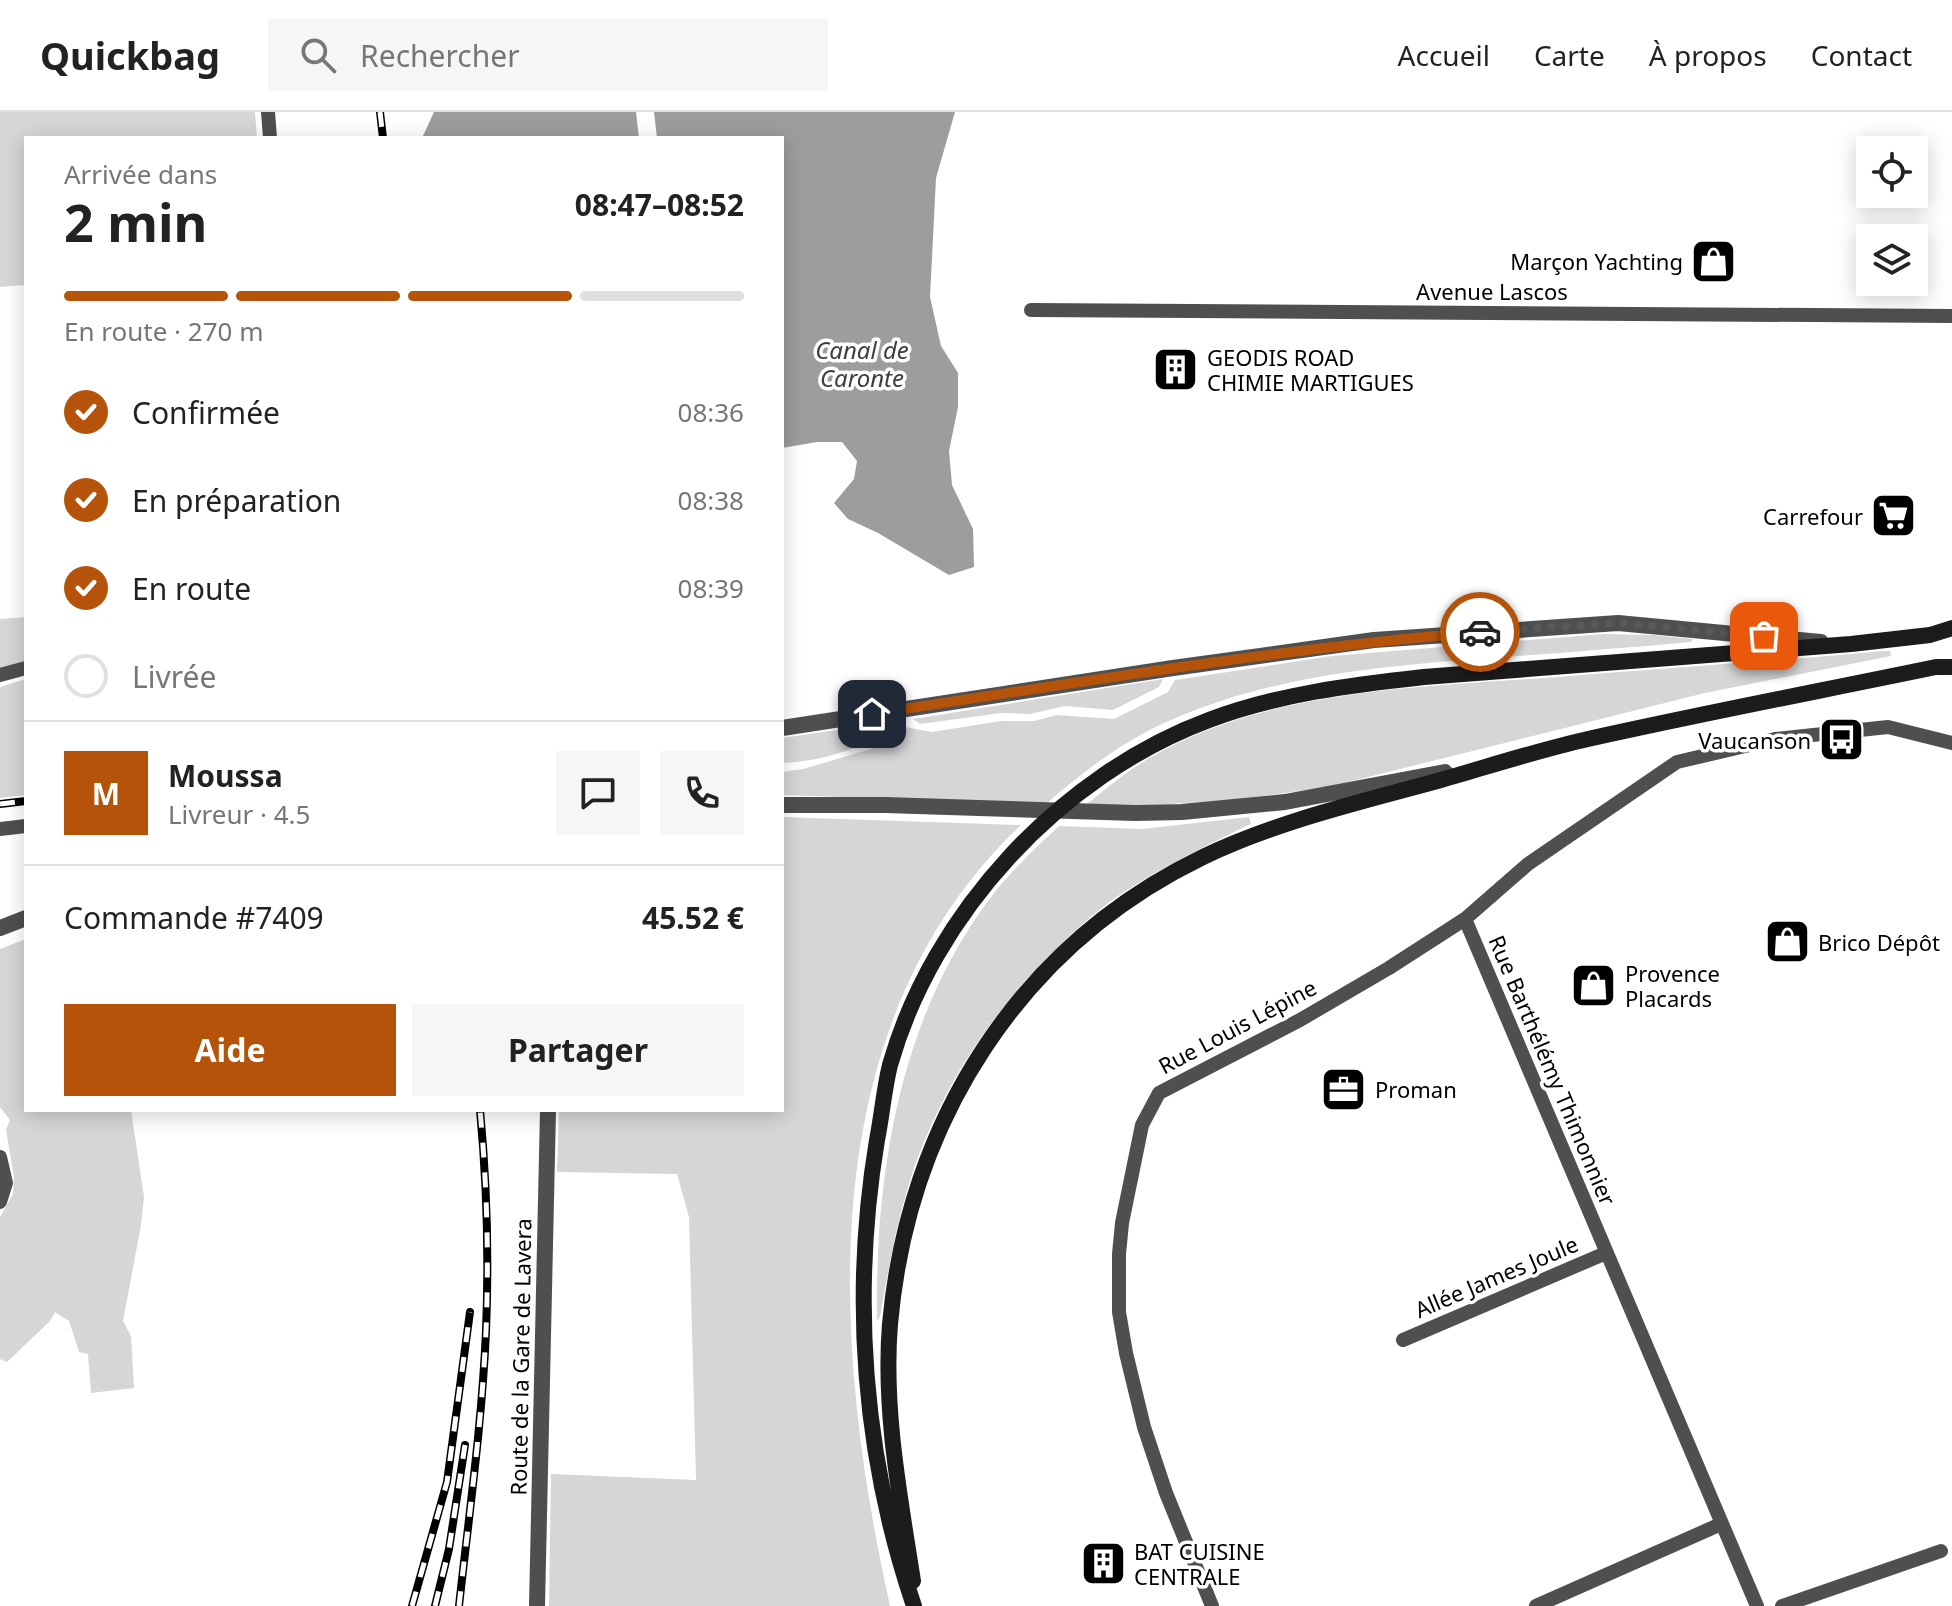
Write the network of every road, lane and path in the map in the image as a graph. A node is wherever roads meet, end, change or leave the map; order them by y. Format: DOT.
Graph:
graph roads {
  1 [pos="268,112"];
  2 [pos="270,136"];
  3 [pos="1031,310"];
  4 [pos="1952,316"];
  5 [pos="1952,628"];
  6 [pos="1851,644"];
  7 [pos="1952,667"];
  8 [pos="24,669"];
  9 [pos="0,675"];
  10 [pos="1888,727"];
  11 [pos="784,728"];
  12 [pos="1952,732"];
  13 [pos="1952,743"];
  14 [pos="1508,761"];
  15 [pos="784,805"];
  16 [pos="24,826"];
  17 [pos="0,829"];
  18 [pos="24,918"];
  19 [pos="1465,919"];
  20 [pos="0,926"];
  21 [pos="548,1112"];
  22 [pos="0,1157"];
  23 [pos="0,1202"];
  24 [pos="1606,1253"];
  25 [pos="1403,1340"];
  26 [pos="1721,1524"];
  27 [pos="1941,1551"];
  28 [pos="537,1606"];
  29 [pos="916,1606"];
  30 [pos="1212,1606"];
  31 [pos="1536,1606"];
  32 [pos="1757,1606"];
  33 [pos="1782,1606"];
  1 -- 2 [label="street"];
  3 -- 4 [label="street, Avenue Lascos"];
  5 -- 6 [label="main road"];
  6 -- 11 [label="street"];
  6 -- 29 [label="main road"];
  7 -- 14 [label="main road"];
  8 -- 9 [label="street"];
  10 -- 12 [label="street"];
  10 -- 13 [label="street, Rue Barthélémy Thimonnier"];
  10 -- 19 [label="street, Rue Barthélémy Thimonnier"];
  14 -- 15 [label="street"];
  14 -- 29 [label="main road"];
  16 -- 17 [label="street"];
  18 -- 20 [label="street"];
  19 -- 24 [label="street, Rue Barthélémy Thimonnier"];
  19 -- 30 [label="street, Rue Louis Lépine"];
  21 -- 28 [label="street, Route de la Gare de Lavera"];
  22 -- 23 [label="street"];
  24 -- 25 [label="street, Allée James Joule"];
  24 -- 26 [label="street, Rue Barthélémy Thimonnier"];
  26 -- 31 [label="street"];
  26 -- 32 [label="street, Rue Barthélémy Thimonnier"];
  27 -- 33 [label="street"];
}
